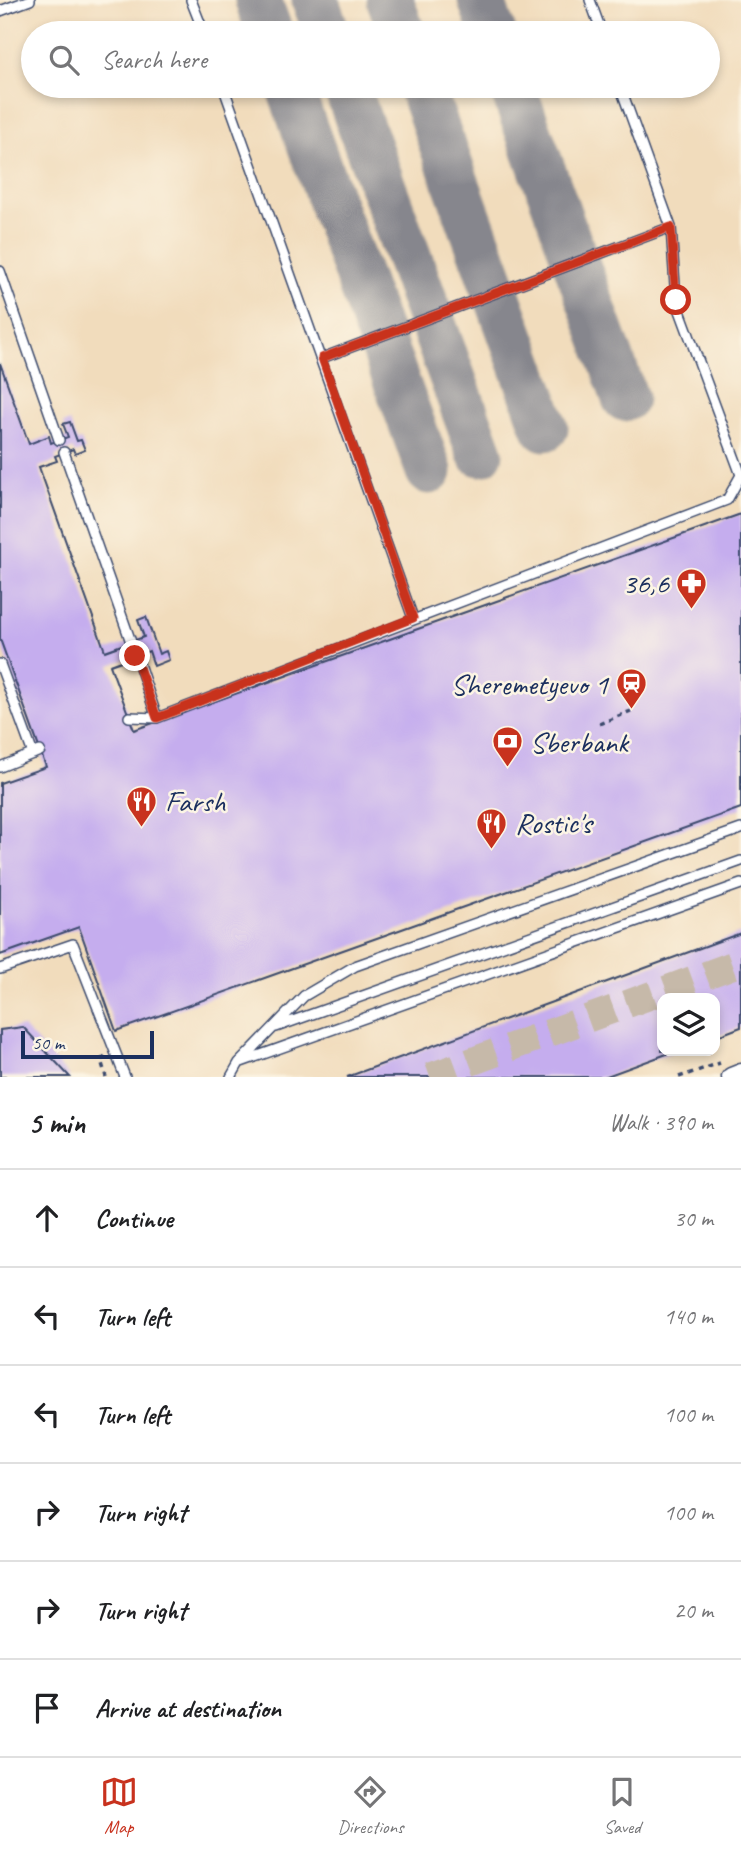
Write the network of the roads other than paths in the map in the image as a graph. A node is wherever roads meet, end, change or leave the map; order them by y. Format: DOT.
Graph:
graph roads {
  1 [pos="30,0"];
  2 [pos="191,0"];
  3 [pos="590,0"];
  4 [pos="0,11"];
  5 [pos="199,21"];
  6 [pos="597,21"];
  7 [pos="227,98"];
  8 [pos="624,98"];
  9 [pos="671,227"];
  10 [pos="0,271"];
  11 [pos="322,358"];
  12 [pos="59,440"];
  13 [pos="64,452"];
  14 [pos="741,475"];
  15 [pos="741,494"];
  16 [pos="727,500"];
  17 [pos="413,618"];
  18 [pos="131,642"];
  19 [pos="135,656"];
  20 [pos="0,664"];
  21 [pos="129,717"];
  22 [pos="157,718"];
  23 [pos="0,767"];
  24 [pos="741,829"];
  25 [pos="741,861"];
  26 [pos="741,884"];
  27 [pos="0,969"];
  28 [pos="271,1028"];
  29 [pos="239,1063"];
  30 [pos="730,1068"];
  31 [pos="741,1073"];
  32 [pos="125,1077"];
  33 [pos="231,1077"];
  1 -- 4 [label="lane"];
  2 -- 5 [label="lane"];
  3 -- 6 [label="lane"];
  7 -- 11 [label="lane"];
  8 -- 9 [label="lane"];
  9 -- 11 [label="lane"];
  9 -- 14 [label="lane"];
  10 -- 12 [label="lane"];
  11 -- 17 [label="lane"];
  13 -- 18 [label="lane"];
  14 -- 16 [label="lane"];
  15 -- 16 [label="lane"];
  16 -- 17 [label="lane"];
  17 -- 22 [label="lane"];
  19 -- 22 [label="lane"];
  20 -- 23 [label="lane"];
  21 -- 22 [label="lane"];
  24 -- 28 [label="lane"];
  25 -- 28 [label="lane"];
  26 -- 29 [label="lane"];
  27 -- 32 [label="lane"];
  28 -- 29 [label="lane"];
  29 -- 33 [label="lane"];
  30 -- 31 [label="street"];
}
